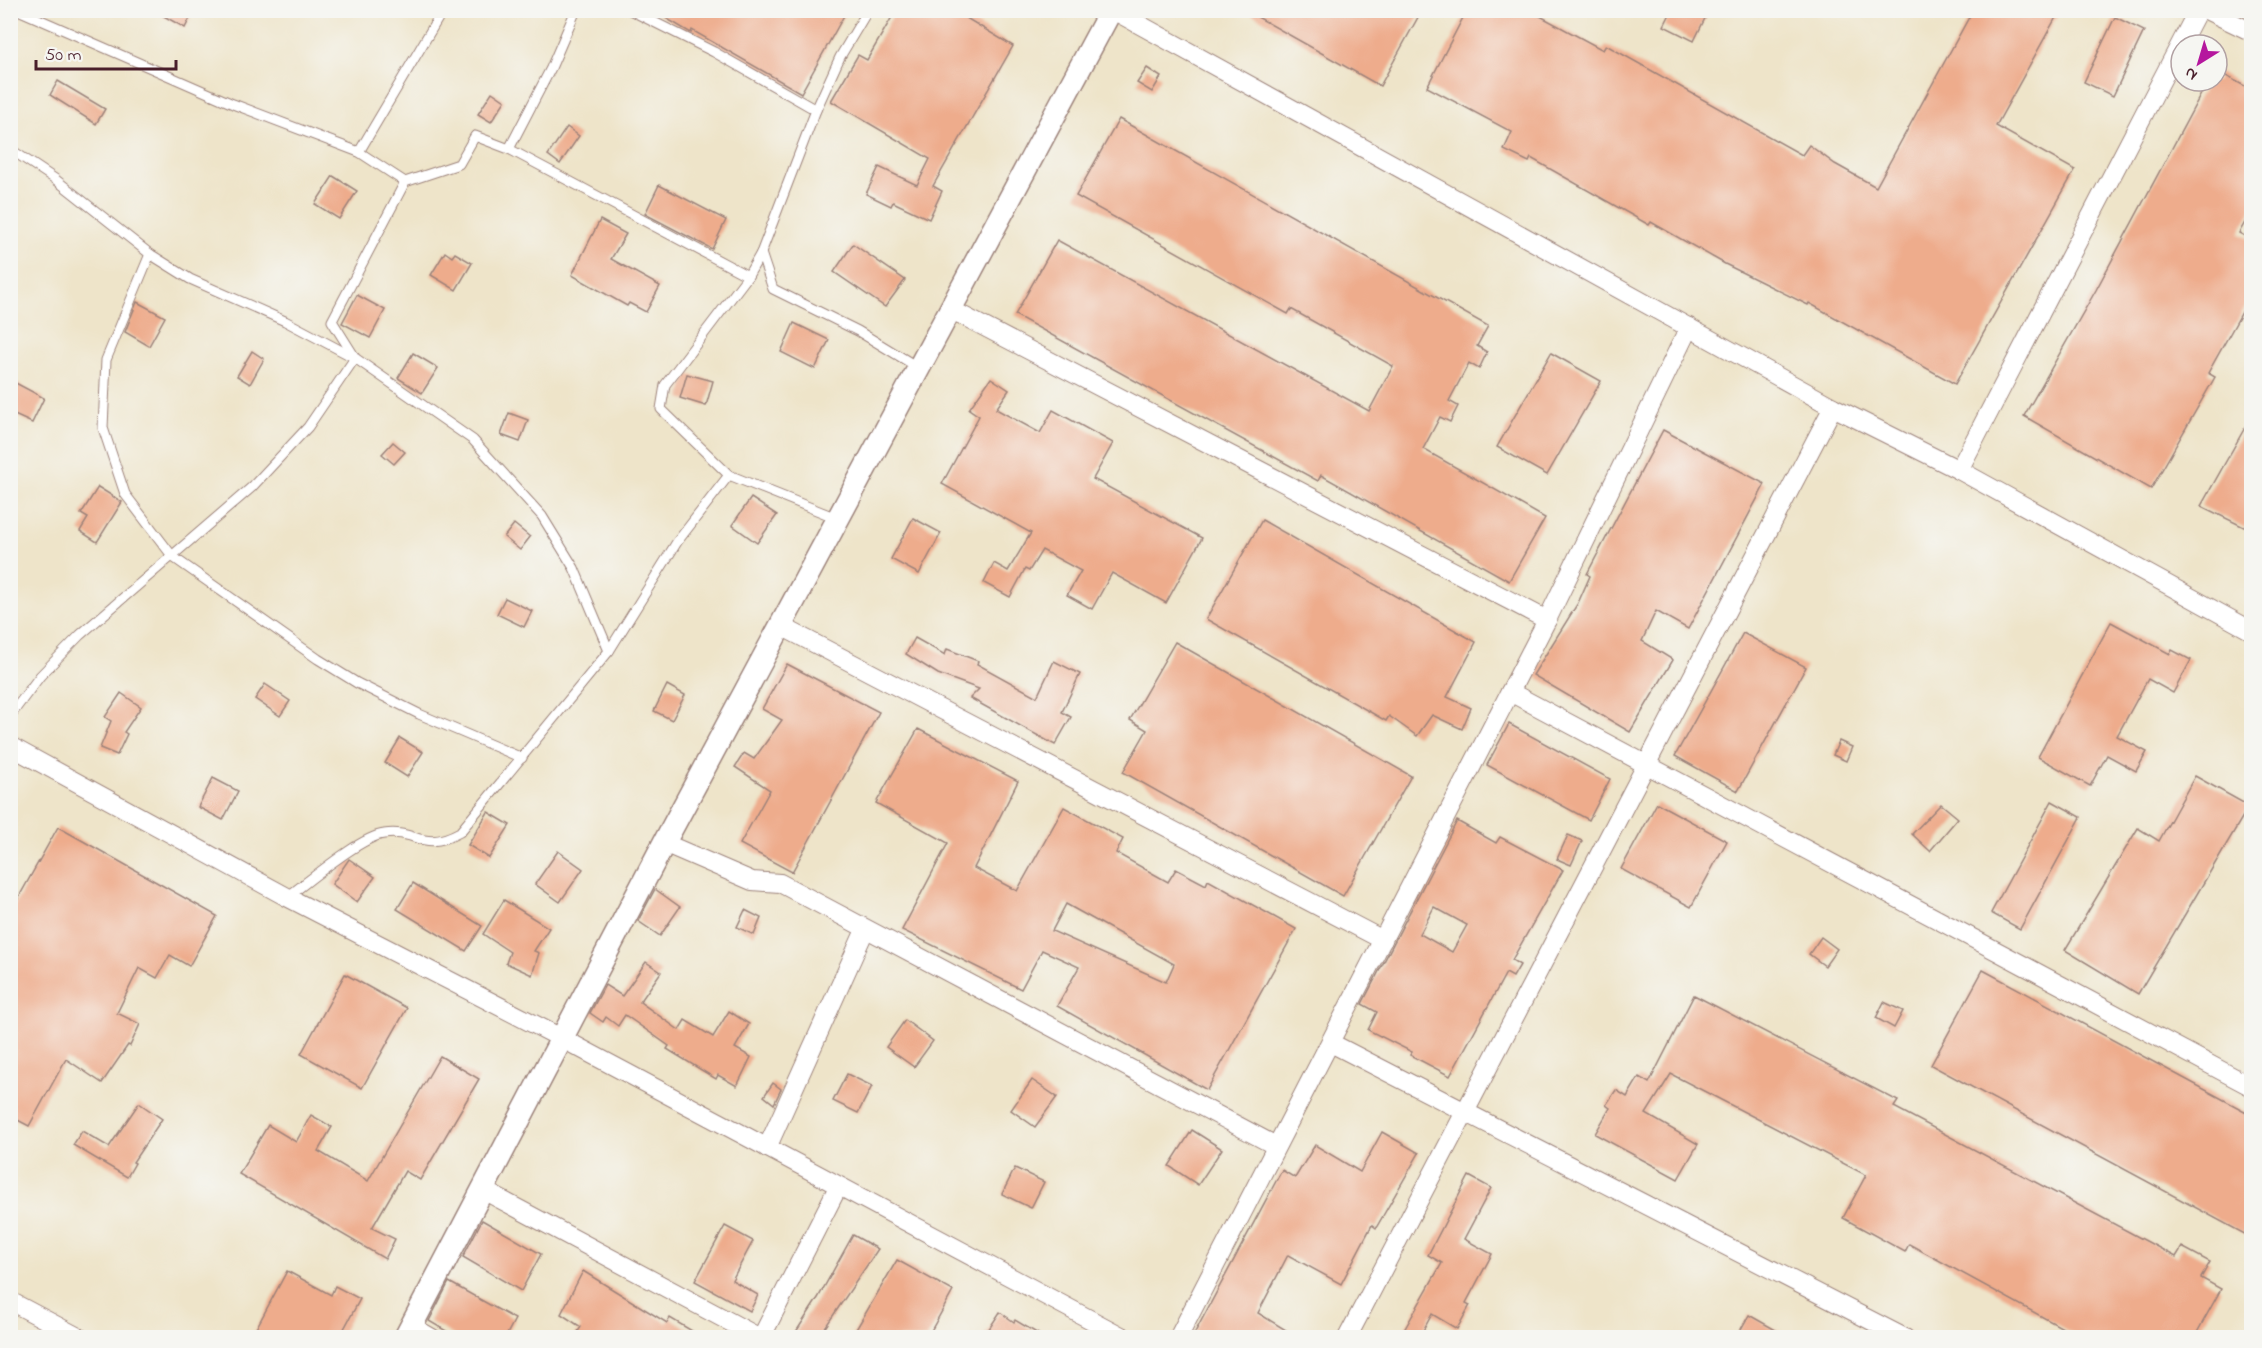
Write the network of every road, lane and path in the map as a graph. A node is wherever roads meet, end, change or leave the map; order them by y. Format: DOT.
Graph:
graph roads {
  1 [pos="18,10"];
  2 [pos="443,10"];
  3 [pos="576,10"];
  4 [pos="630,10"];
  5 [pos="868,10"];
  6 [pos="1112,10"];
  7 [pos="2198,10"];
  8 [pos="2206,10"];
  9 [pos="2252,32"];
  10 [pos="816,110"];
  11 [pos="10,149"];
  12 [pos="509,149"];
  13 [pos="359,152"];
  14 [pos="405,182"];
  15 [pos="761,252"];
  16 [pos="150,254"];
  17 [pos="748,276"];
  18 [pos="950,309"];
  19 [pos="1689,327"];
  20 [pos="355,358"];
  21 [pos="920,369"];
  22 [pos="1833,407"];
  23 [pos="1959,470"];
  24 [pos="729,475"];
  25 [pos="839,519"];
  26 [pos="173,557"];
  27 [pos="1547,620"];
  28 [pos="781,626"];
  29 [pos="2252,631"];
  30 [pos="609,651"];
  31 [pos="1510,692"];
  32 [pos="10,716"];
  33 [pos="10,746"];
  34 [pos="522,758"];
  35 [pos="1646,765"];
  36 [pos="664,843"];
  37 [pos="287,897"];
  38 [pos="865,930"];
  39 [pos="1383,940"];
  40 [pos="563,1039"];
  41 [pos="1331,1043"];
  42 [pos="2252,1087"];
  43 [pos="1465,1112"];
  44 [pos="1276,1146"];
  45 [pos="767,1148"];
  46 [pos="838,1187"];
  47 [pos="483,1190"];
  48 [pos="10,1301"];
  49 [pos="408,1332"];
  50 [pos="80,1338"];
  51 [pos="432,1338"];
  52 [pos="760,1338"];
  53 [pos="1125,1338"];
  54 [pos="1178,1338"];
  55 [pos="1347,1338"];
  56 [pos="1905,1338"];
  1 -- 13 [label="lane"];
  2 -- 13 [label="lane"];
  3 -- 12 [label="lane"];
  4 -- 10 [label="lane"];
  5 -- 10 [label="lane"];
  6 -- 18 [label="street"];
  6 -- 19 [label="street"];
  7 -- 23 [label="street"];
  8 -- 9 [label="street"];
  10 -- 15 [label="lane"];
  11 -- 16 [label="lane"];
  12 -- 14 [label="lane"];
  12 -- 17 [label="lane"];
  13 -- 14 [label="lane"];
  14 -- 20 [label="lane"];
  15 -- 17 [label="lane"];
  15 -- 21 [label="lane"];
  16 -- 20 [label="lane"];
  16 -- 26 [label="lane"];
  17 -- 24 [label="lane"];
  18 -- 21 [label="street"];
  18 -- 27 [label="street"];
  19 -- 22 [label="street"];
  19 -- 27 [label="street"];
  20 -- 26 [label="lane"];
  20 -- 30 [label="lane"];
  21 -- 25 [label="street"];
  22 -- 23 [label="street"];
  22 -- 35 [label="street"];
  23 -- 29 [label="street"];
  24 -- 25 [label="lane"];
  24 -- 30 [label="lane"];
  25 -- 28 [label="street"];
  26 -- 32 [label="lane"];
  26 -- 34 [label="lane"];
  27 -- 31 [label="street"];
  28 -- 36 [label="street"];
  28 -- 39 [label="street"];
  30 -- 34 [label="lane"];
  31 -- 35 [label="street"];
  31 -- 39 [label="street"];
  33 -- 37 [label="street"];
  34 -- 37 [label="lane"];
  35 -- 42 [label="street"];
  35 -- 43 [label="street"];
  36 -- 38 [label="street"];
  36 -- 40 [label="street"];
  37 -- 40 [label="street"];
  38 -- 44 [label="street"];
  38 -- 45 [label="street"];
  39 -- 41 [label="street"];
  40 -- 45 [label="street"];
  40 -- 47 [label="street"];
  41 -- 43 [label="street"];
  41 -- 44 [label="street"];
  43 -- 55 [label="street"];
  43 -- 56 [label="street"];
  44 -- 54 [label="street"];
  45 -- 46 [label="street"];
  46 -- 52 [label="street"];
  46 -- 53 [label="street"];
  47 -- 49 [label="street"];
  47 -- 52 [label="street"];
  48 -- 50 [label="street"];
  49 -- 51 [label="street"];
}
